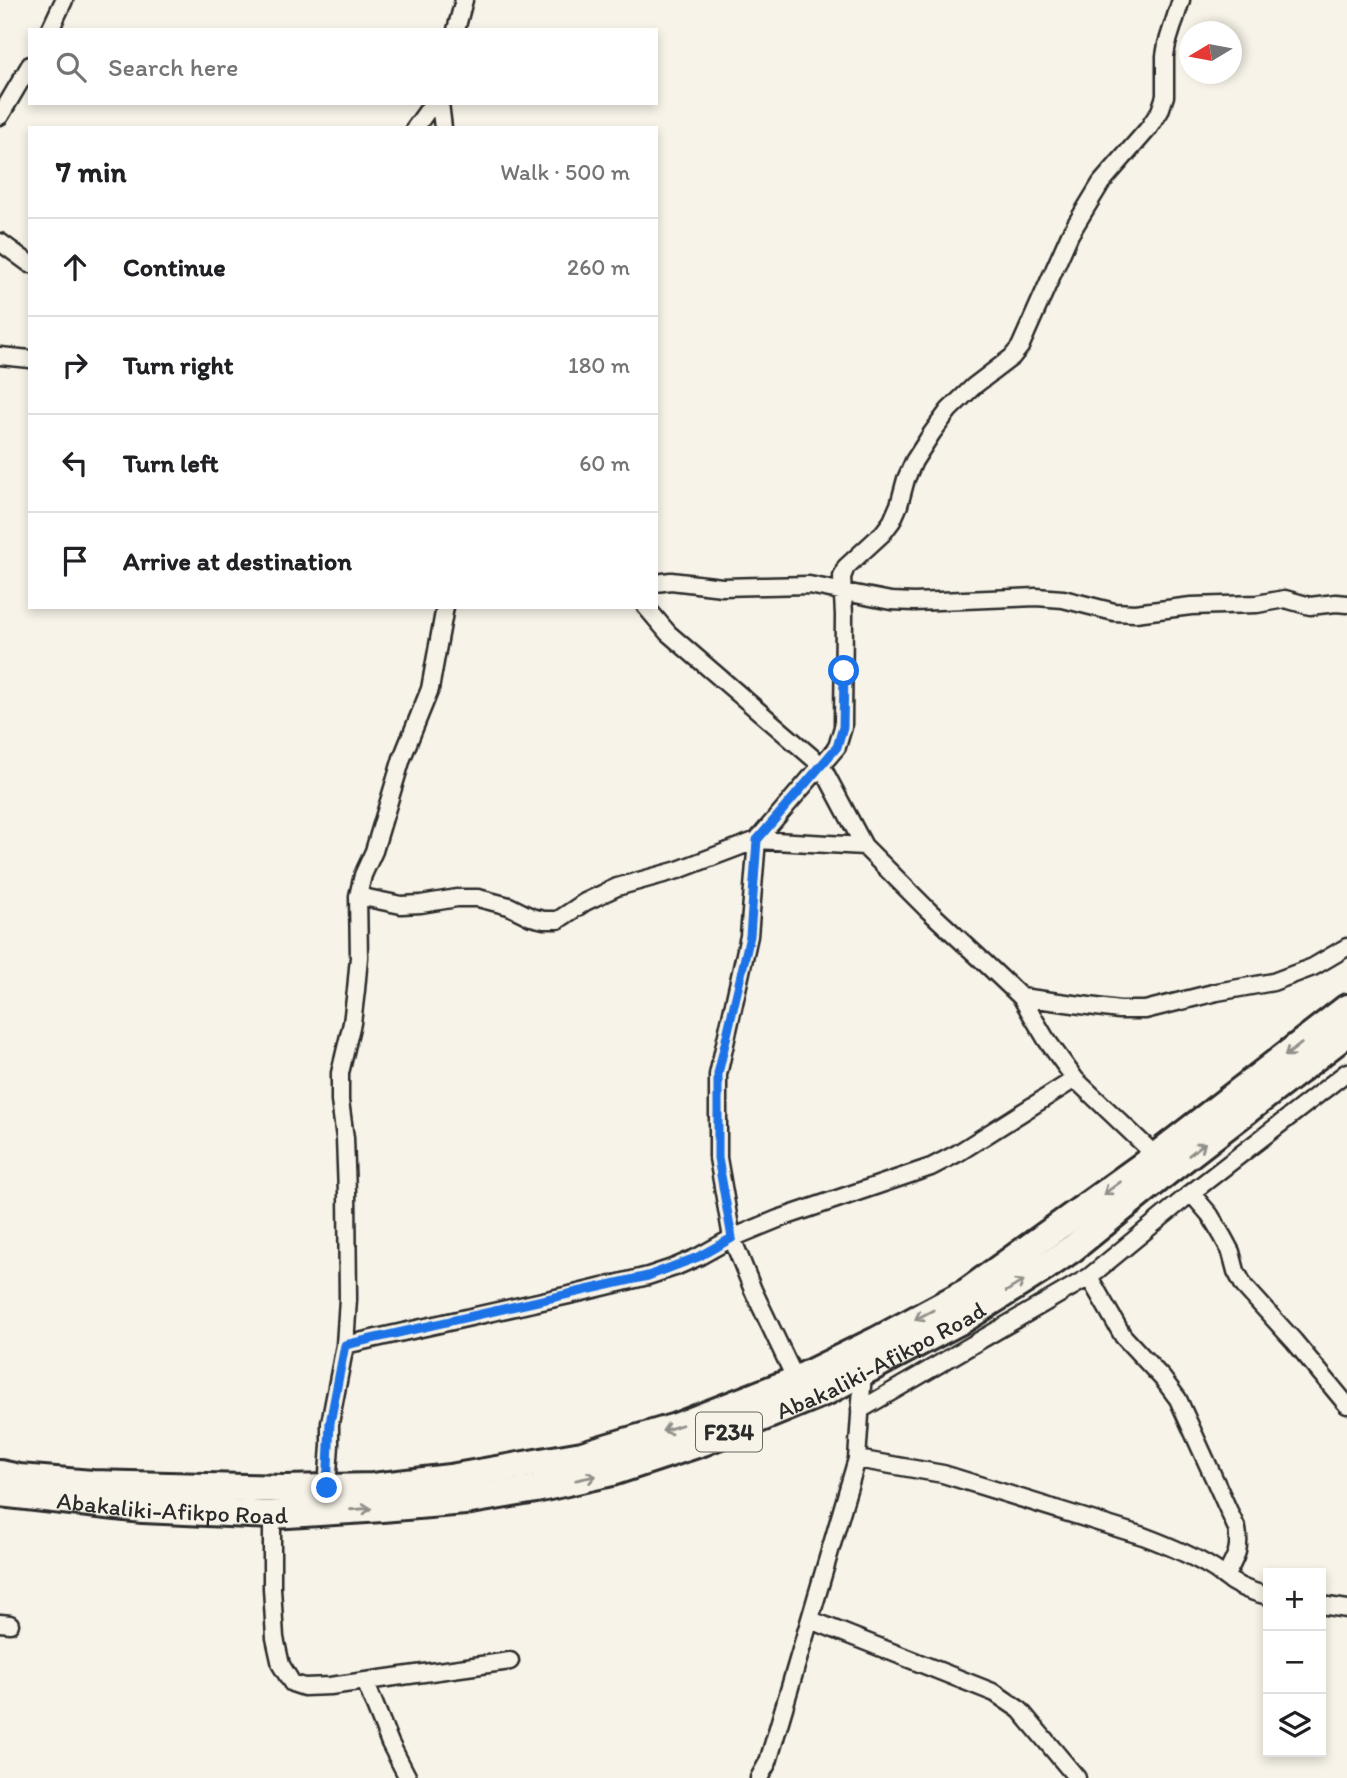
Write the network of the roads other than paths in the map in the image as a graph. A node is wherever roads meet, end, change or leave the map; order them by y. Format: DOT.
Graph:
graph roads {
  1 [pos="64,0"];
  2 [pos="464,0"];
  3 [pos="1181,0"];
  4 [pos="51,28"];
  5 [pos="457,28"];
  6 [pos="28,68"];
  7 [pos="432,105"];
  8 [pos="440,105"];
  9 [pos="0,116"];
  10 [pos="416,126"];
  11 [pos="443,126"];
  12 [pos="0,242"];
  13 [pos="28,263"];
  14 [pos="0,356"];
  15 [pos="28,359"];
  16 [pos="658,583"];
  17 [pos="842,592"];
  18 [pos="1347,604"];
  19 [pos="445,609"];
  20 [pos="648,609"];
  21 [pos="821,765"];
  22 [pos="757,840"];
  23 [pos="864,846"];
  24 [pos="358,896"];
  25 [pos="1347,947"];
  26 [pos="1021,998"];
  27 [pos="1347,1008"];
  28 [pos="1347,1033"];
  29 [pos="1347,1072"];
  30 [pos="1075,1079"];
  31 [pos="1156,1156"];
  32 [pos="1191,1193"];
  33 [pos="732,1238"];
  34 [pos="1089,1277"];
  35 [pos="345,1345"];
  36 [pos="863,1372"];
  37 [pos="796,1380"];
  38 [pos="1347,1405"];
  39 [pos="860,1410"];
  40 [pos="857,1459"];
  41 [pos="0,1474"];
  42 [pos="327,1488"];
  43 [pos="0,1493"];
  44 [pos="272,1515"];
  45 [pos="1225,1577"];
  46 [pos="1263,1595"];
  47 [pos="1326,1606"];
  48 [pos="1347,1609"];
  49 [pos="811,1620"];
  50 [pos="510,1661"];
  51 [pos="365,1681"];
  52 [pos="408,1778"];
  53 [pos="759,1778"];
  54 [pos="1077,1778"];
  1 -- 4 [label="street"];
  2 -- 5 [label="street"];
  3 -- 17 [label="street"];
  6 -- 9 [label="street"];
  7 -- 10 [label="street"];
  8 -- 11 [label="street"];
  12 -- 13 [label="street"];
  14 -- 15 [label="street"];
  16 -- 17 [label="street"];
  17 -- 18 [label="street"];
  17 -- 21 [label="street"];
  19 -- 24 [label="street"];
  20 -- 21 [label="street"];
  21 -- 22 [label="street"];
  21 -- 23 [label="street"];
  22 -- 23 [label="street"];
  22 -- 24 [label="street"];
  22 -- 33 [label="street"];
  23 -- 26 [label="street"];
  24 -- 35 [label="street"];
  25 -- 26 [label="street"];
  26 -- 30 [label="street"];
  27 -- 31 [label="main road, F234, one-way"];
  36 -- 28 [label="main road, Abakaliki-Afikpo Road / F234, one-way"];
  29 -- 32 [label="street"];
  30 -- 31 [label="street"];
  30 -- 33 [label="street"];
  31 -- 37 [label="main road, F234, one-way"];
  32 -- 34 [label="street"];
  32 -- 38 [label="street"];
  33 -- 35 [label="street"];
  33 -- 37 [label="street"];
  34 -- 39 [label="street"];
  34 -- 45 [label="street"];
  35 -- 42 [label="street"];
  36 -- 39 [label="street"];
  44 -- 36 [label="main road, Abakaliki-Afikpo Road / F234, one-way"];
  37 -- 42 [label="main road, F234, one-way"];
  39 -- 40 [label="street"];
  40 -- 45 [label="street"];
  40 -- 49 [label="street"];
  41 -- 42 [label="main road, F234"];
  43 -- 44 [label="main road, Abakaliki-Afikpo Road / F234"];
  44 -- 51 [label="street"];
  45 -- 46 [label="street"];
  47 -- 48 [label="street"];
  49 -- 53 [label="street"];
  49 -- 54 [label="street"];
  50 -- 51 [label="street"];
  51 -- 52 [label="street"];
}
